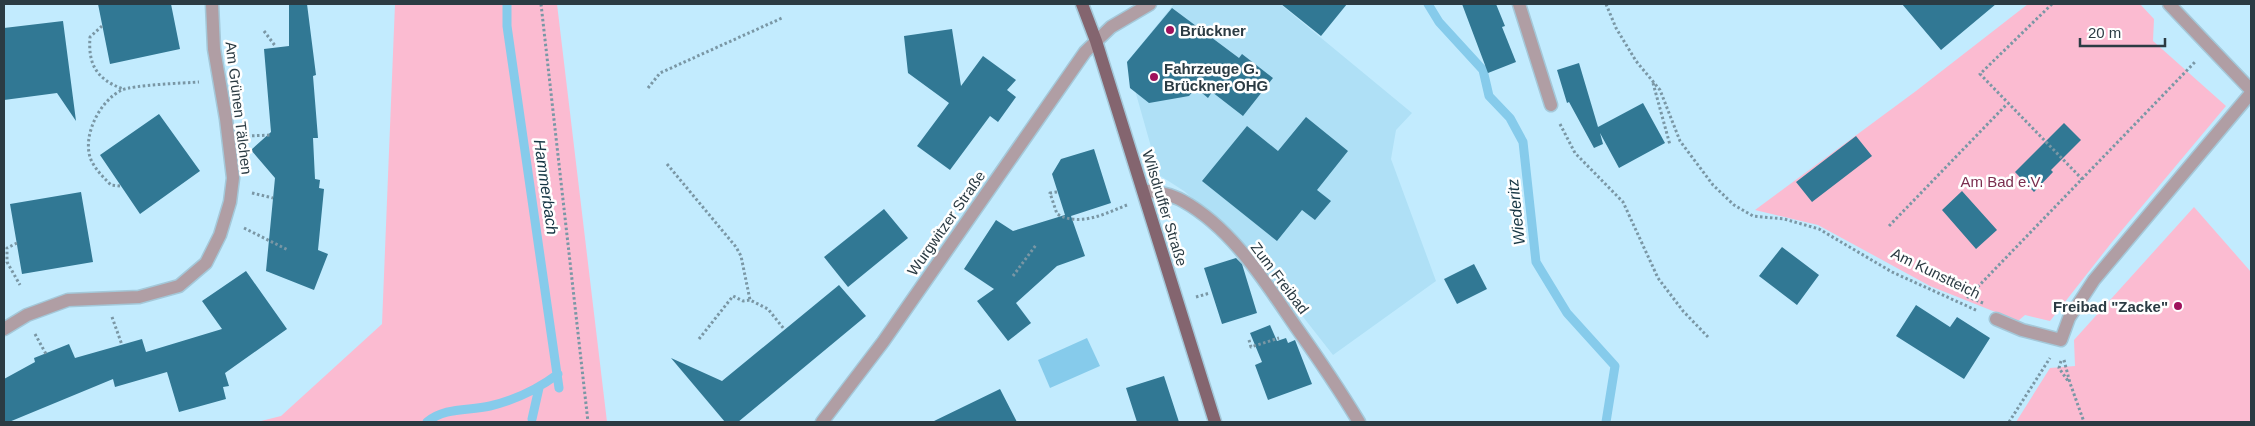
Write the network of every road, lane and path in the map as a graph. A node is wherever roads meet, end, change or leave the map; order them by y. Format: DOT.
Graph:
graph roads {
  1 [pos="212,4"];
  2 [pos="541,4"];
  3 [pos="1082,4"];
  4 [pos="1150,4"];
  5 [pos="1519,4"];
  6 [pos="1606,4"];
  7 [pos="2052,4"];
  8 [pos="2169,4"];
  9 [pos="782,18"];
  10 [pos="102,26"];
  11 [pos="264,31"];
  12 [pos="1096,41"];
  13 [pos="276,47"];
  14 [pos="2186,71"];
  15 [pos="220,80"];
  16 [pos="1652,82"];
  17 [pos="648,88"];
  18 [pos="123,89"];
  19 [pos="2251,91"];
  20 [pos="2007,104"];
  21 [pos="1552,105"];
  22 [pos="244,128"];
  23 [pos="272,135"];
  24 [pos="245,136"];
  25 [pos="246,144"];
  26 [pos="1670,145"];
  27 [pos="667,164"];
  28 [pos="2082,178"];
  29 [pos="120,186"];
  30 [pos="1143,190"];
  31 [pos="247,192"];
  32 [pos="1057,192"];
  33 [pos="273,198"];
  34 [pos="1123,207"];
  35 [pos="1889,226"];
  36 [pos="241,227"];
  37 [pos="16,243"];
  38 [pos="1036,245"];
  39 [pos="288,250"];
  40 [pos="1013,276"];
  41 [pos="20,285"];
  42 [pos="1210,292"];
  43 [pos="1199,296"];
  44 [pos="750,300"];
  45 [pos="1986,304"];
  46 [pos="111,313"];
  47 [pos="1996,319"];
  48 [pos="784,329"];
  49 [pos="4,330"];
  50 [pos="33,330"];
  51 [pos="1288,334"];
  52 [pos="1708,338"];
  53 [pos="699,339"];
  54 [pos="1249,340"];
  55 [pos="2060,340"];
  56 [pos="122,345"];
  57 [pos="46,354"];
  58 [pos="2066,367"];
  59 [pos="2058,368"];
  60 [pos="2070,383"];
  61 [pos="588,422"];
  62 [pos="822,422"];
  63 [pos="1214,422"];
  64 [pos="1359,422"];
  65 [pos="2009,422"];
  66 [pos="2084,422"];
  1 -- 15 [label="street, Am Grünen Tälchen"];
  2 -- 61 [label="path"];
  3 -- 12 [label="main road, Wilsdruffer Straße"];
  4 -- 12 [label="street, Wurgwitzer Straße"];
  5 -- 21 [label="street"];
  6 -- 16 [label="path, Am Kunstteich"];
  7 -- 20 [label="path"];
  8 -- 19 [label="street"];
  9 -- 17 [label="path"];
  10 -- 18 [label="path"];
  11 -- 13 [label="path"];
  12 -- 30 [label="main road, Wilsdruffer Straße"];
  12 -- 62 [label="street, Wurgwitzer Straße"];
  14 -- 28 [label="path"];
  15 -- 18 [label="path"];
  15 -- 49 [label="street, Am Grünen Tälchen"];
  16 -- 26 [label="path"];
  16 -- 47 [label="path, Am Kunstteich"];
  18 -- 29 [label="path"];
  19 -- 55 [label="street"];
  20 -- 28 [label="path"];
  20 -- 35 [label="path"];
  21 -- 52 [label="path"];
  22 -- 24 [label="path"];
  23 -- 24 [label="path"];
  24 -- 25 [label="path"];
  27 -- 44 [label="path"];
  28 -- 45 [label="path"];
  30 -- 63 [label="main road, Wilsdruffer Straße"];
  30 -- 64 [label="street, Zum Freibad"];
  31 -- 33 [label="path"];
  32 -- 34 [label="path"];
  36 -- 39 [label="path"];
  37 -- 41 [label="path"];
  38 -- 40 [label="path"];
  42 -- 43 [label="path"];
  44 -- 48 [label="path"];
  44 -- 53 [label="path"];
  46 -- 56 [label="path"];
  47 -- 55 [label="street"];
  50 -- 57 [label="path"];
  51 -- 54 [label="path"];
  55 -- 65 [label="path"];
  58 -- 60 [label="path"];
  59 -- 60 [label="path"];
  60 -- 66 [label="path"];
}
